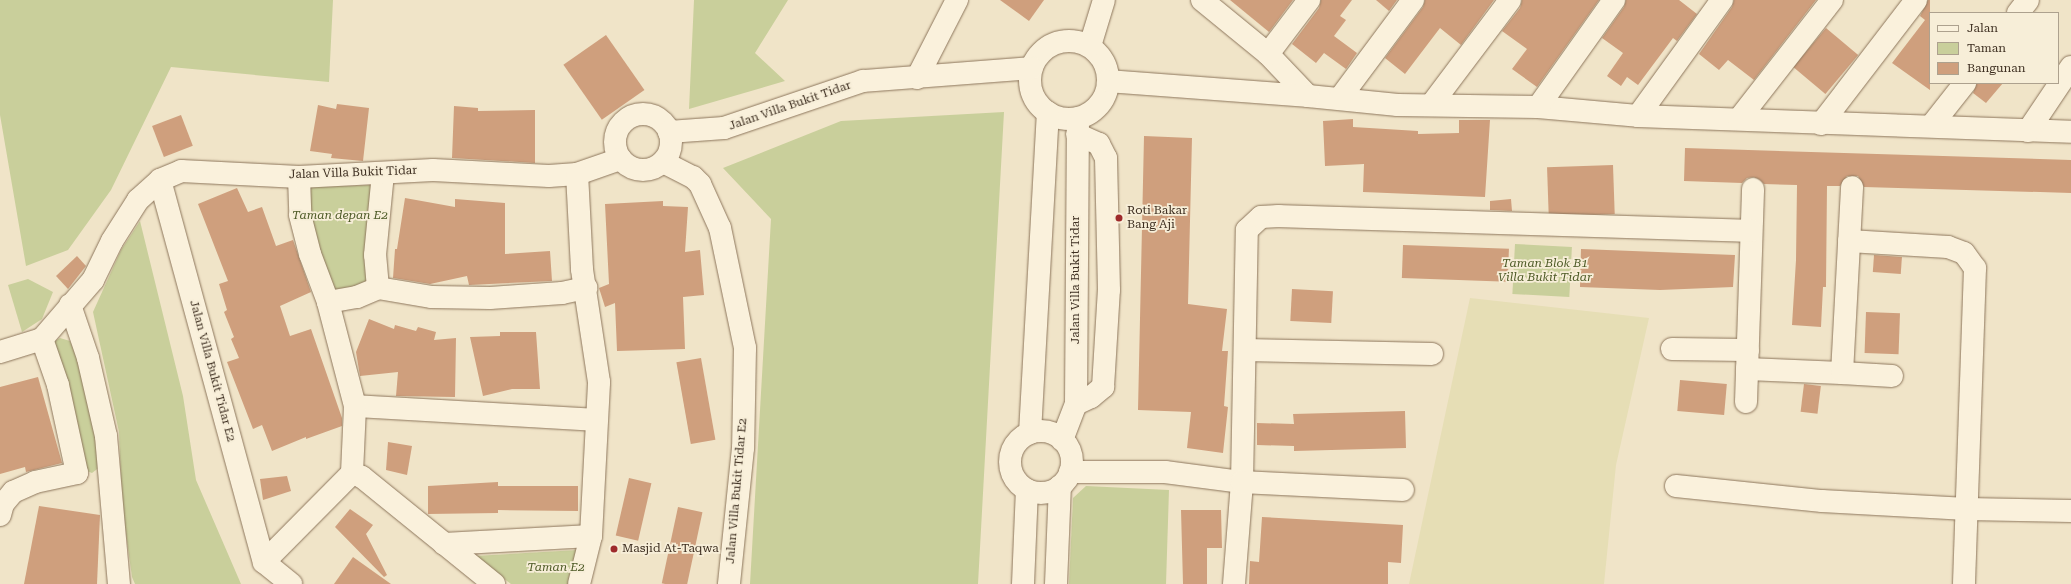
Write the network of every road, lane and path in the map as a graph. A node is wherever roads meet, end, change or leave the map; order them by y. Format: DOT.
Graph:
graph roads {
  1 [pos="957,0"];
  2 [pos="1104,0"];
  3 [pos="1309,0"];
  4 [pos="1413,0"];
  5 [pos="1510,0"];
  6 [pos="1614,0"];
  7 [pos="1722,0"];
  8 [pos="1832,0"];
  9 [pos="1916,0"];
  10 [pos="2028,0"];
  11 [pos="1204,1"];
  12 [pos="2019,12"];
  13 [pos="1090,46"];
  14 [pos="1268,54"];
  15 [pos="2071,67"];
  16 [pos="1031,68"];
  17 [pos="917,78"];
  18 [pos="1108,81"];
  19 [pos="1964,84"];
  20 [pos="1308,96"];
  21 [pos="1340,98"];
  22 [pos="1431,104"];
  23 [pos="1538,107"];
  24 [pos="1048,113"];
  25 [pos="1638,116"];
  26 [pos="1739,119"];
  27 [pos="665,122"];
  28 [pos="1821,124"];
  29 [pos="1077,126"];
  30 [pos="1931,126"];
  31 [pos="2028,131"];
  32 [pos="2071,132"];
  33 [pos="620,159"];
  34 [pos="663,162"];
  35 [pos="383,174"];
  36 [pos="577,174"];
  37 [pos="299,177"];
  38 [pos="160,180"];
  39 [pos="1852,187"];
  40 [pos="1753,189"];
  41 [pos="1751,231"];
  42 [pos="1849,241"];
  43 [pos="378,288"];
  44 [pos="586,288"];
  45 [pos="328,302"];
  46 [pos="70,304"];
  47 [pos="42,339"];
  48 [pos="1672,349"];
  49 [pos="1245,350"];
  50 [pos="0,352"];
  51 [pos="1432,354"];
  52 [pos="1748,359"];
  53 [pos="1842,373"];
  54 [pos="1892,376"];
  55 [pos="1746,402"];
  56 [pos="1076,404"];
  57 [pos="355,406"];
  58 [pos="596,420"];
  59 [pos="1030,433"];
  60 [pos="1062,440"];
  61 [pos="77,473"];
  62 [pos="352,473"];
  63 [pos="1065,479"];
  64 [pos="1242,482"];
  65 [pos="110,486"];
  66 [pos="1676,486"];
  67 [pos="1027,490"];
  68 [pos="1403,490"];
  69 [pos="1967,509"];
  70 [pos="2071,511"];
  71 [pos="0,515"];
  72 [pos="591,536"];
  73 [pos="444,544"];
  74 [pos="264,562"];
  75 [pos="119,584"];
  76 [pos="292,584"];
  77 [pos="494,584"];
  78 [pos="579,584"];
  79 [pos="729,584"];
  80 [pos="1023,584"];
  81 [pos="1056,584"];
  82 [pos="1234,584"];
  83 [pos="1964,584"];
  1 -- 17 [label="street"];
  2 -- 13 [label="street"];
  3 -- 14 [label="street"];
  4 -- 21 [label="street"];
  5 -- 22 [label="street"];
  6 -- 23 [label="street"];
  7 -- 25 [label="street"];
  8 -- 26 [label="street"];
  9 -- 28 [label="street"];
  10 -- 12 [label="street"];
  11 -- 14 [label="street"];
  13 -- 16 [label="street"];
  13 -- 18 [label="street"];
  14 -- 20 [label="street"];
  15 -- 31 [label="street"];
  16 -- 17 [label="street, Jalan Villa Bukit Tidar"];
  16 -- 24 [label="street"];
  17 -- 27 [label="street, Jalan Villa Bukit Tidar"];
  18 -- 20 [label="street"];
  18 -- 29 [label="street"];
  19 -- 30 [label="street"];
  20 -- 21 [label="street"];
  21 -- 22 [label="street"];
  22 -- 23 [label="street"];
  23 -- 25 [label="street"];
  24 -- 29 [label="street"];
  24 -- 59 [label="street"];
  25 -- 26 [label="street"];
  26 -- 28 [label="street"];
  27 -- 33 [label="street"];
  27 -- 34 [label="street"];
  28 -- 30 [label="street"];
  29 -- 56 [label="street, Jalan Villa Bukit Tidar"];
  29 -- 56 [label="street"];
  30 -- 31 [label="street"];
  31 -- 32 [label="street"];
  33 -- 34 [label="street"];
  33 -- 36 [label="street, Jalan Villa Bukit Tidar"];
  34 -- 79 [label="street, Jalan Villa Bukit Tidar E2"];
  35 -- 36 [label="street, Jalan Villa Bukit Tidar"];
  35 -- 37 [label="street, Jalan Villa Bukit Tidar"];
  35 -- 43 [label="street"];
  36 -- 44 [label="street"];
  37 -- 38 [label="street, Jalan Villa Bukit Tidar"];
  37 -- 45 [label="street"];
  38 -- 46 [label="street, Jalan Villa Bukit Tidar"];
  38 -- 74 [label="street, Jalan Villa Bukit Tidar E2"];
  39 -- 42 [label="street"];
  40 -- 41 [label="street"];
  41 -- 49 [label="street"];
  41 -- 52 [label="street"];
  42 -- 53 [label="street"];
  42 -- 69 [label="street"];
  43 -- 44 [label="street"];
  43 -- 45 [label="street"];
  44 -- 58 [label="street"];
  45 -- 57 [label="street"];
  46 -- 47 [label="street, Jalan Villa Bukit Tidar"];
  46 -- 65 [label="street"];
  47 -- 50 [label="street"];
  47 -- 61 [label="street"];
  48 -- 52 [label="street"];
  49 -- 51 [label="street"];
  49 -- 64 [label="street"];
  52 -- 53 [label="street"];
  52 -- 55 [label="street"];
  53 -- 54 [label="street"];
  56 -- 60 [label="street, Jalan Villa Bukit Tidar"];
  57 -- 58 [label="street"];
  57 -- 62 [label="street"];
  58 -- 72 [label="street"];
  59 -- 60 [label="street"];
  59 -- 67 [label="street"];
  60 -- 63 [label="street"];
  61 -- 65 [label="street"];
  61 -- 71 [label="street"];
  62 -- 73 [label="street"];
  62 -- 74 [label="street"];
  63 -- 64 [label="street"];
  63 -- 67 [label="street"];
  63 -- 81 [label="street"];
  64 -- 68 [label="street"];
  64 -- 82 [label="street"];
  65 -- 75 [label="street"];
  66 -- 69 [label="street"];
  67 -- 80 [label="street"];
  69 -- 70 [label="street"];
  69 -- 83 [label="street"];
  72 -- 73 [label="street"];
  72 -- 78 [label="street"];
  73 -- 77 [label="street"];
  74 -- 76 [label="street"];
}
